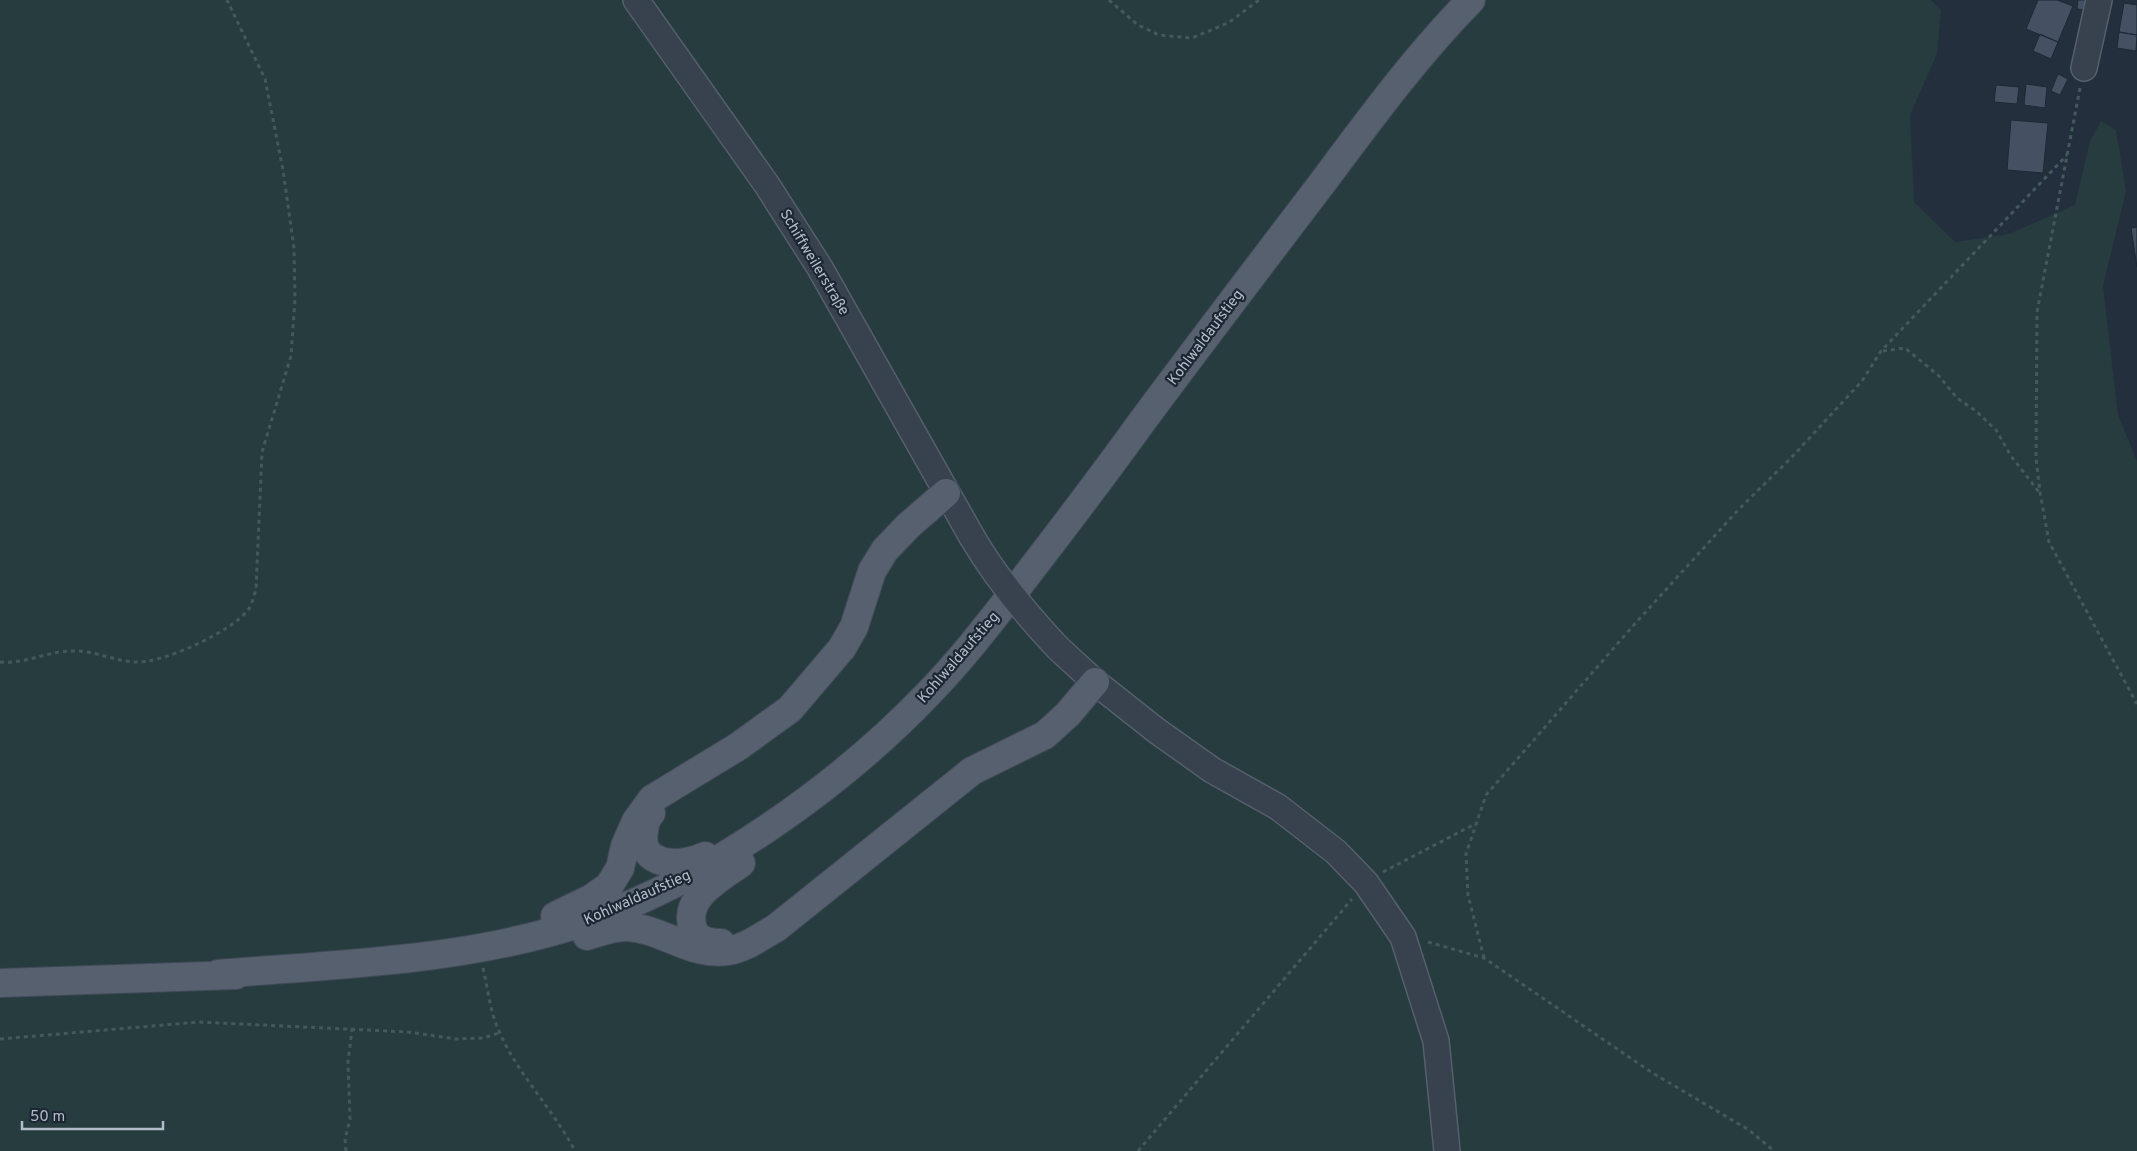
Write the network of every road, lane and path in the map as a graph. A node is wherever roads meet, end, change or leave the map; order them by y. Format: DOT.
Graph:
graph roads {
  1 [pos="227,0"];
  2 [pos="636,0"];
  3 [pos="1109,0"];
  4 [pos="1260,0"];
  5 [pos="1471,0"];
  6 [pos="2099,0"];
  7 [pos="2084,68"];
  8 [pos="2067,155"];
  9 [pos="1881,352"];
  10 [pos="946,492"];
  11 [pos="2040,492"];
  12 [pos="0,662"];
  13 [pos="1095,682"];
  14 [pos="2137,704"];
  15 [pos="887,735"];
  16 [pos="701,769"];
  17 [pos="816,792"];
  18 [pos="1476,824"];
  19 [pos="1366,882"];
  20 [pos="776,928"];
  21 [pos="1403,937"];
  22 [pos="1484,958"];
  23 [pos="355,963"];
  24 [pos="482,963"];
  25 [pos="218,974"];
  26 [pos="0,983"];
  27 [pos="352,1029"];
  28 [pos="499,1033"];
  29 [pos="0,1039"];
  30 [pos="346,1151"];
  31 [pos="574,1151"];
  32 [pos="1138,1151"];
  33 [pos="1447,1151"];
  34 [pos="1774,1151"];
  1 -- 12 [label="path"];
  2 -- 10 [label="street, Schiffweilerstraße"];
  3 -- 4 [label="path"];
  5 -- 15 [label="main road, Kohlwaldaufstieg"];
  6 -- 7 [label="street"];
  7 -- 8 [label="path"];
  8 -- 9 [label="path"];
  8 -- 11 [label="path"];
  9 -- 11 [label="path"];
  9 -- 18 [label="path"];
  10 -- 13 [label="street, Schiffweilerstraße, bridge"];
  10 -- 16 [label="main road"];
  11 -- 14 [label="path"];
  13 -- 19 [label="street, Schiffweilerstraße"];
  13 -- 20 [label="main road"];
  15 -- 17 [label="main road, Kohlwaldaufstieg"];
  15 -- 20 [label="main road"];
  16 -- 17 [label="main road"];
  16 -- 23 [label="main road"];
  17 -- 23 [label="main road, Kohlwaldaufstieg"];
  18 -- 19 [label="path"];
  18 -- 22 [label="path"];
  19 -- 21 [label="street, Schiffweilerstraße"];
  19 -- 32 [label="path"];
  20 -- 24 [label="main road"];
  21 -- 22 [label="path"];
  21 -- 33 [label="street, Schiffweilerstraße"];
  22 -- 34 [label="path"];
  23 -- 25 [label="main road, Kohlwaldaufstieg"];
  24 -- 25 [label="main road"];
  24 -- 28 [label="path"];
  25 -- 26 [label="main road"];
  27 -- 28 [label="path"];
  27 -- 29 [label="path"];
  27 -- 30 [label="path"];
  28 -- 31 [label="path"];
}
